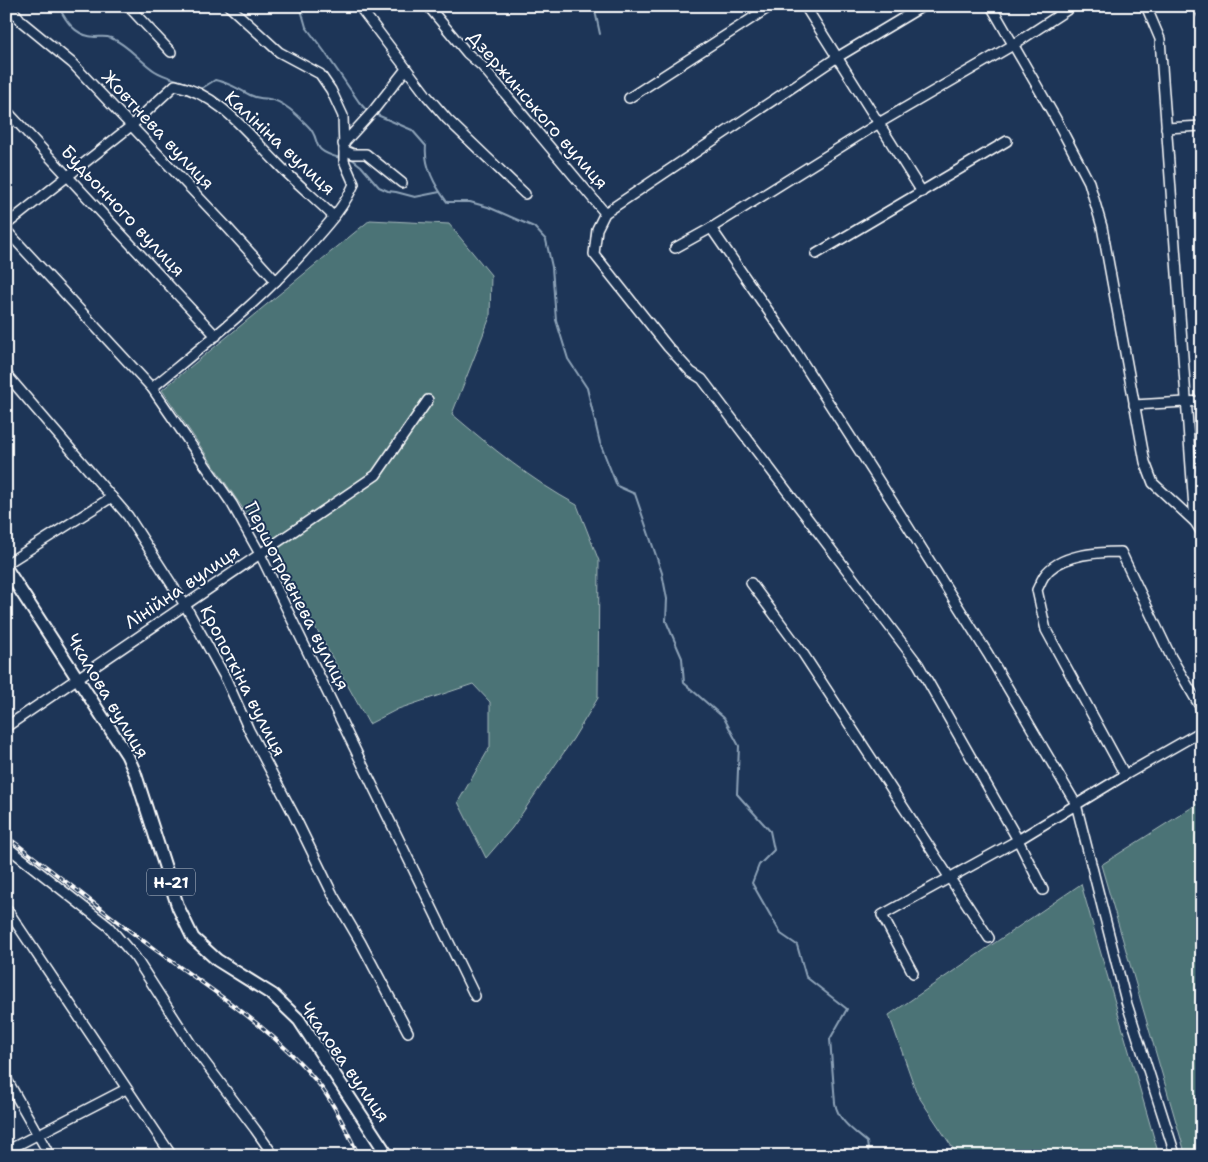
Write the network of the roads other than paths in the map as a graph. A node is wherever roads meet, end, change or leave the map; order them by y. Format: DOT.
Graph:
graph roads {
  1 [pos="10,6"];
  2 [pos="128,6"];
  3 [pos="229,6"];
  4 [pos="359,6"];
  5 [pos="428,6"];
  6 [pos="771,6"];
  7 [pos="805,6"];
  8 [pos="923,6"];
  9 [pos="991,6"];
  10 [pos="1073,6"];
  11 [pos="1146,6"];
  12 [pos="1200,6"];
  13 [pos="1202,14"];
  14 [pos="1013,45"];
  15 [pos="171,52"];
  16 [pos="836,58"];
  17 [pos="406,69"];
  18 [pos="630,98"];
  19 [pos="6,110"];
  20 [pos="879,123"];
  21 [pos="132,126"];
  22 [pos="1202,126"];
  23 [pos="1166,128"];
  24 [pos="1007,141"];
  25 [pos="344,153"];
  26 [pos="68,175"];
  27 [pos="402,183"];
  28 [pos="922,192"];
  29 [pos="526,194"];
  30 [pos="605,212"];
  31 [pos="333,216"];
  32 [pos="6,225"];
  33 [pos="711,228"];
  34 [pos="6,230"];
  35 [pos="675,248"];
  36 [pos="816,254"];
  37 [pos="276,282"];
  38 [pos="216,336"];
  39 [pos="6,374"];
  40 [pos="152,388"];
  41 [pos="428,400"];
  42 [pos="1202,401"];
  43 [pos="1186,402"];
  44 [pos="1134,405"];
  45 [pos="112,497"];
  46 [pos="1195,522"];
  47 [pos="1202,533"];
  48 [pos="260,554"];
  49 [pos="6,566"];
  50 [pos="751,583"];
  51 [pos="186,605"];
  52 [pos="79,678"];
  53 [pos="1202,710"];
  54 [pos="6,727"];
  55 [pos="1202,731"];
  56 [pos="1125,775"];
  57 [pos="1076,804"];
  58 [pos="1018,840"];
  59 [pos="6,846"];
  60 [pos="951,877"];
  61 [pos="1043,890"];
  62 [pos="6,908"];
  63 [pos="990,938"];
  64 [pos="913,973"];
  65 [pos="475,996"];
  66 [pos="408,1032"];
  67 [pos="6,1078"];
  68 [pos="126,1089"];
  69 [pos="38,1134"];
  70 [pos="6,1151"];
  71 [pos="1174,1151"];
  72 [pos="50,1156"];
  73 [pos="172,1156"];
  74 [pos="274,1156"];
  75 [pos="388,1156"];
  1 -- 21 [label="street, Жовтнева вулиця"];
  2 -- 15 [label="street"];
  3 -- 25 [label="street"];
  4 -- 17 [label="street"];
  5 -- 30 [label="street, Дзержинського вулиця"];
  6 -- 18 [label="street"];
  7 -- 16 [label="street"];
  8 -- 16 [label="street"];
  9 -- 14 [label="street"];
  10 -- 14 [label="street"];
  11 -- 23 [label="street"];
  12 -- 13 [label="street"];
  14 -- 20 [label="street"];
  14 -- 44 [label="street"];
  16 -- 20 [label="street"];
  16 -- 30 [label="street"];
  17 -- 25 [label="street"];
  17 -- 29 [label="street"];
  19 -- 26 [label="street, Будьонного вулиця"];
  20 -- 28 [label="street"];
  20 -- 33 [label="street"];
  21 -- 26 [label="street"];
  21 -- 31 [label="street, Калініна вулиця"];
  21 -- 37 [label="street, Жовтнева вулиця"];
  22 -- 23 [label="street"];
  23 -- 43 [label="street"];
  24 -- 28 [label="street"];
  25 -- 27 [label="street"];
  25 -- 31 [label="street"];
  26 -- 32 [label="street"];
  26 -- 38 [label="street, Будьонного вулиця"];
  28 -- 36 [label="street"];
  30 -- 58 [label="street"];
  31 -- 37 [label="street"];
  33 -- 35 [label="street"];
  33 -- 57 [label="street"];
  34 -- 40 [label="street, Першотравнева вулиця"];
  37 -- 38 [label="street"];
  38 -- 40 [label="street"];
  39 -- 45 [label="street, Кропоткіна вулиця"];
  40 -- 48 [label="street, Першотравнева вулиця"];
  41 -- 48 [label="street, Лінійна вулиця"];
  42 -- 43 [label="street"];
  43 -- 44 [label="street"];
  43 -- 46 [label="street"];
  44 -- 46 [label="street"];
  45 -- 49 [label="street"];
  45 -- 51 [label="street, Кропоткіна вулиця"];
  46 -- 47 [label="street"];
  48 -- 51 [label="street, Лінійна вулиця"];
  48 -- 65 [label="street, Першотравнева вулиця"];
  49 -- 52 [label="main road, Чкалова вулиця / Н-21"];
  50 -- 60 [label="street"];
  51 -- 52 [label="street, Лінійна вулиця"];
  51 -- 66 [label="street, Кропоткіна вулиця"];
  52 -- 54 [label="street, Лінійна вулиця"];
  52 -- 75 [label="main road, Чкалова вулиця / Н-21"];
  53 -- 56 [label="street"];
  55 -- 56 [label="street"];
  56 -- 57 [label="street"];
  57 -- 58 [label="street"];
  57 -- 71 [label="street"];
  58 -- 60 [label="street"];
  58 -- 61 [label="street"];
  59 -- 74 [label="street"];
  60 -- 63 [label="street"];
  60 -- 64 [label="street"];
  62 -- 68 [label="street"];
  67 -- 69 [label="street"];
  68 -- 69 [label="street"];
  68 -- 73 [label="street"];
  69 -- 70 [label="street"];
  69 -- 72 [label="street"];
}
